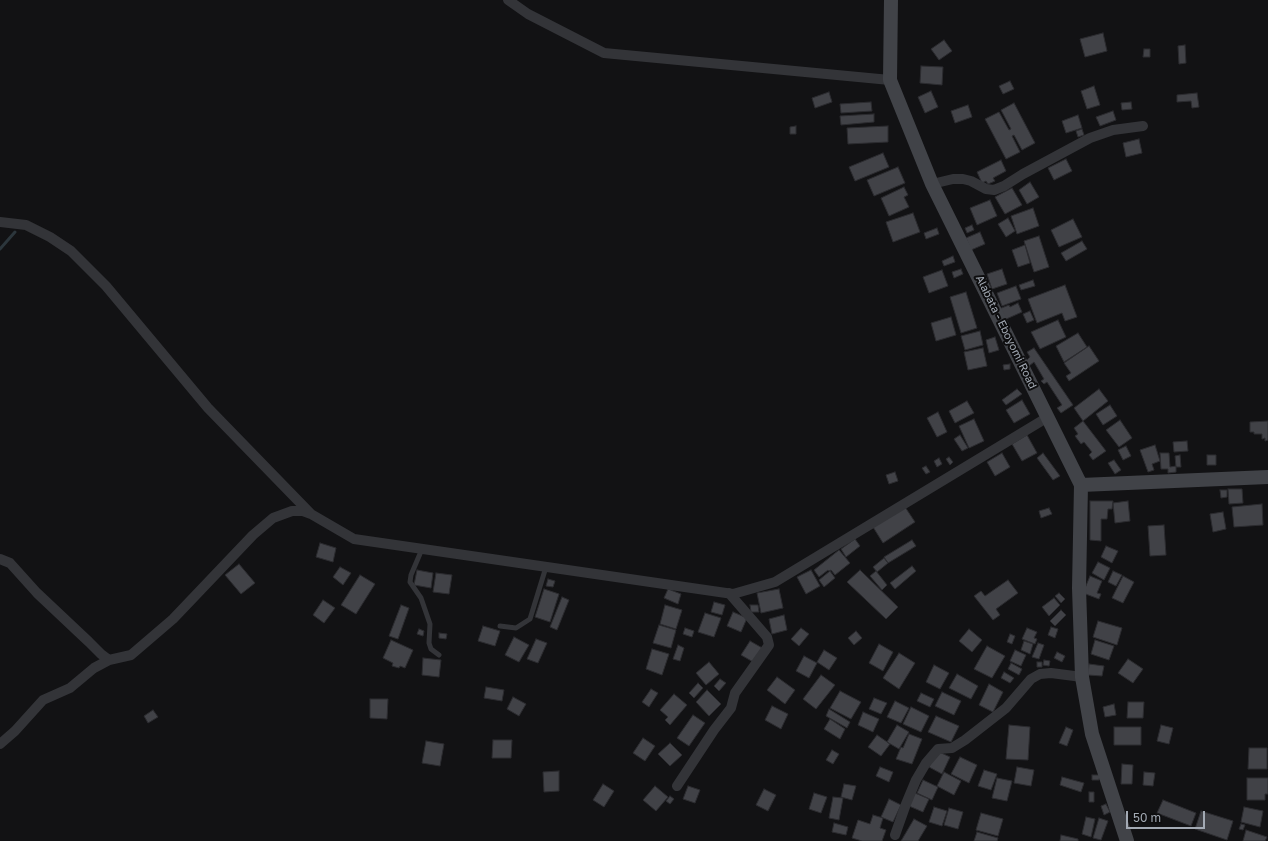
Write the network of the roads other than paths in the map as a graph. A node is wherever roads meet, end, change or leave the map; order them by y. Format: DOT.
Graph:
graph roads {
  1 [pos="508,0"];
  2 [pos="891,0"];
  3 [pos="890,80"];
  4 [pos="1143,126"];
  5 [pos="932,184"];
  6 [pos="0,222"];
  7 [pos="1048,417"];
  8 [pos="1268,477"];
  9 [pos="1081,485"];
  10 [pos="311,514"];
  11 [pos="422,549"];
  12 [pos="0,559"];
  13 [pos="546,567"];
  14 [pos="729,593"];
  15 [pos="500,626"];
  16 [pos="439,655"];
  17 [pos="110,660"];
  18 [pos="1082,677"];
  19 [pos="0,744"];
  20 [pos="677,786"];
  21 [pos="895,835"];
  22 [pos="1127,841"];
  1 -- 3 [label="street"];
  2 -- 3 [label="main road, Alabata - Eboyomi Road"];
  3 -- 5 [label="main road, Alabata - Eboyomi Road"];
  4 -- 5 [label="street"];
  5 -- 7 [label="main road, Alabata - Eboyomi Road"];
  6 -- 10 [label="street"];
  7 -- 9 [label="main road, Alabata - Eboyomi Road"];
  7 -- 14 [label="street"];
  8 -- 9 [label="main road"];
  9 -- 18 [label="main road"];
  10 -- 11 [label="street"];
  10 -- 17 [label="street"];
  11 -- 13 [label="street"];
  11 -- 16 [label="lane"];
  12 -- 17 [label="street"];
  13 -- 14 [label="street"];
  13 -- 15 [label="lane"];
  14 -- 20 [label="street"];
  17 -- 19 [label="street"];
  18 -- 21 [label="street"];
  18 -- 22 [label="main road"];
}
